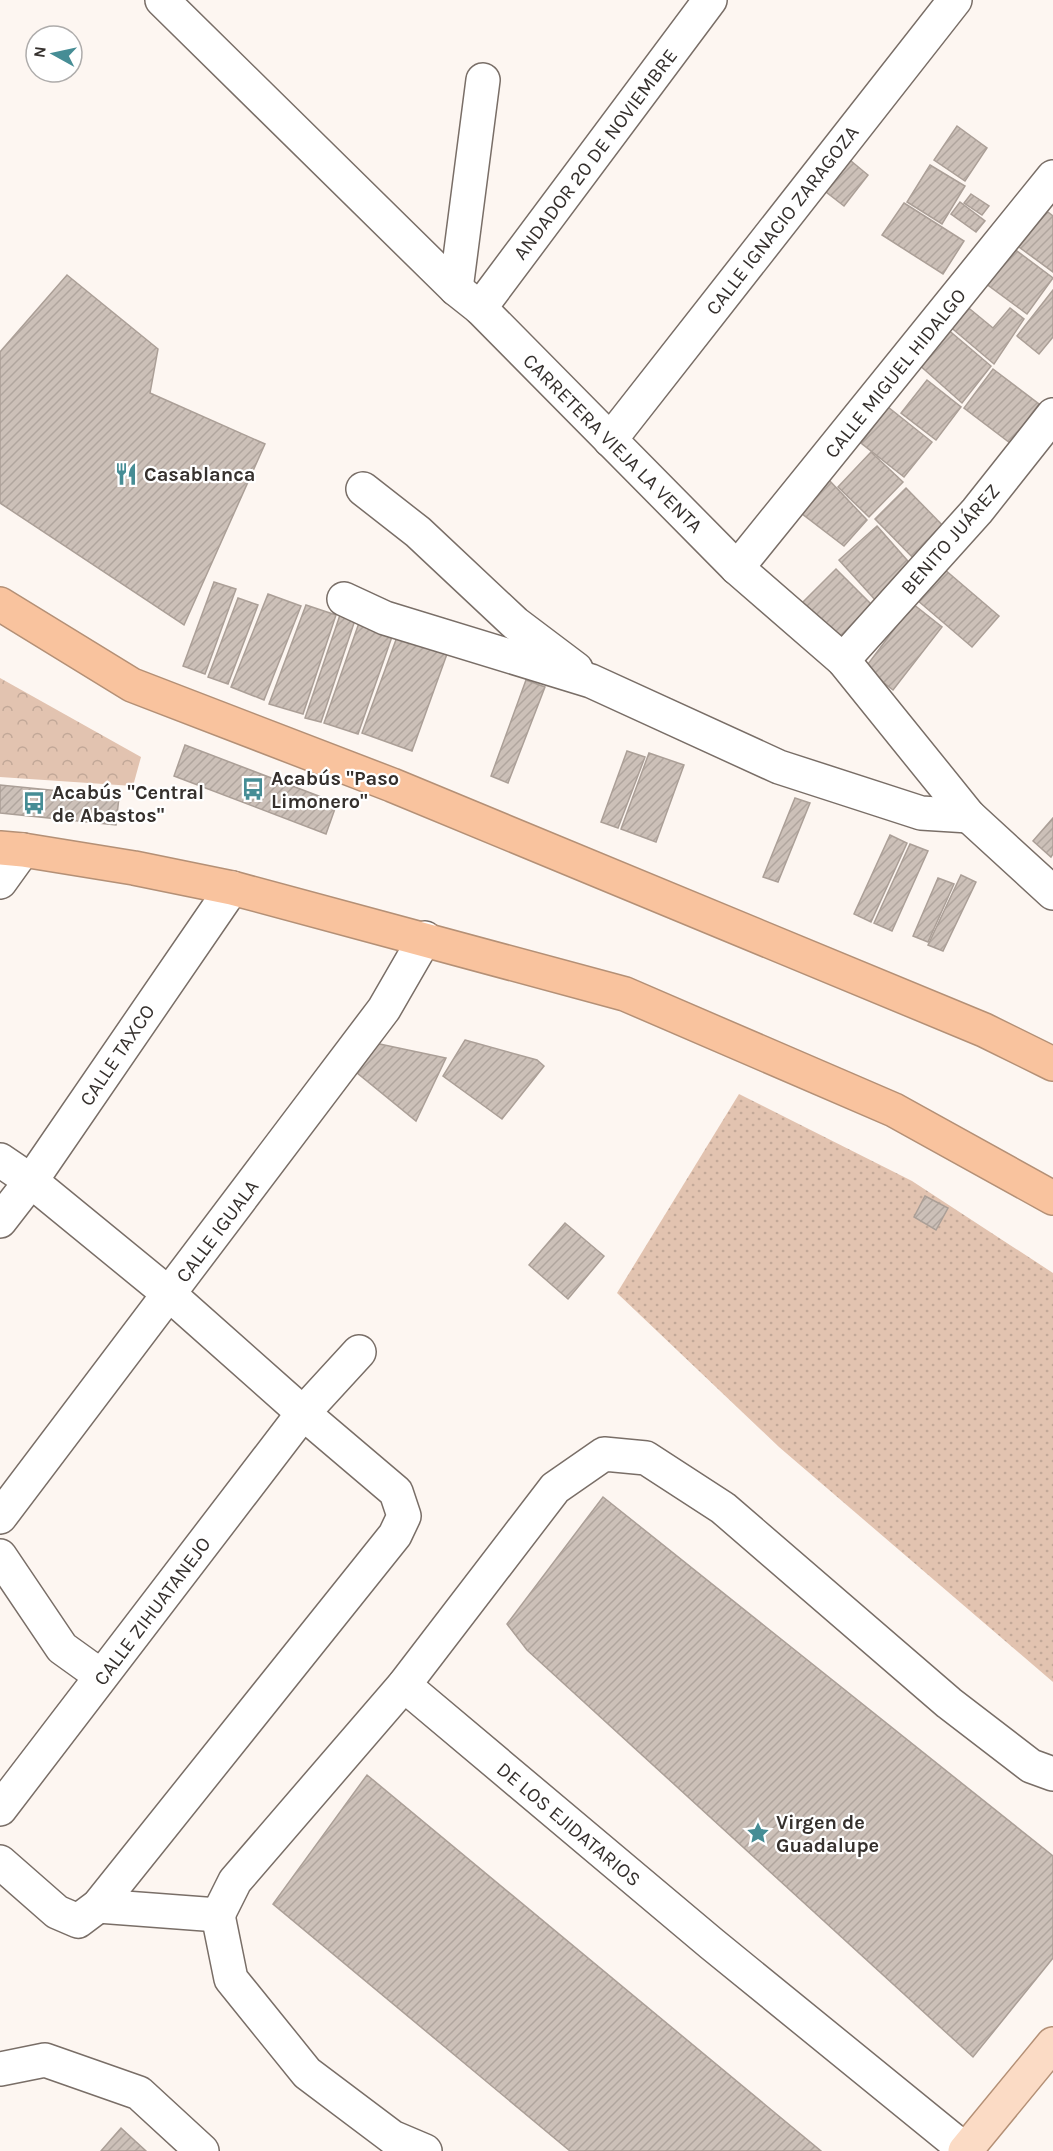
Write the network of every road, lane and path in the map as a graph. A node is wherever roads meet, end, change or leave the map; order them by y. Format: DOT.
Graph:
graph roads {
  1 [pos="162,0"];
  2 [pos="710,0"];
  3 [pos="954,0"];
  4 [pos="483,80"];
  5 [pos="1053,177"];
  6 [pos="468,299"];
  7 [pos="1053,415"];
  8 [pos="610,440"];
  9 [pos="363,489"];
  10 [pos="736,568"];
  11 [pos="344,599"];
  12 [pos="0,604"];
  13 [pos="843,660"];
  14 [pos="591,681"];
  15 [pos="969,816"];
  16 [pos="11,849"];
  17 [pos="0,882"];
  18 [pos="232,888"];
  19 [pos="1053,893"];
  20 [pos="425,939"];
  21 [pos="1053,1064"];
  22 [pos="0,1160"];
  23 [pos="31,1181"];
  24 [pos="1053,1198"];
  25 [pos="0,1221"];
  26 [pos="169,1294"];
  27 [pos="359,1352"];
  28 [pos="303,1413"];
  29 [pos="0,1517"];
  30 [pos="0,1556"];
  31 [pos="101,1676"];
  32 [pos="404,1685"];
  33 [pos="1053,1774"];
  34 [pos="0,1809"];
  35 [pos="0,1862"];
  36 [pos="88,1914"];
  37 [pos="218,1915"];
  38 [pos="1053,2044"];
  39 [pos="0,2069"];
  40 [pos="202,2151"];
  41 [pos="425,2151"];
  42 [pos="965,2151"];
  1 -- 6 [label="street, CARRETERA VIEJA LA VENTA"];
  2 -- 6 [label="street, ANDADOR 20 DE NOVIEMBRE"];
  3 -- 8 [label="street, CALLE IGNACIO ZARAGOZA"];
  4 -- 6 [label="street"];
  5 -- 10 [label="street, CALLE MIGUEL HIDALGO"];
  6 -- 8 [label="street, CARRETERA VIEJA LA VENTA"];
  7 -- 13 [label="street, BENITO JUÁREZ"];
  8 -- 10 [label="street, CARRETERA VIEJA LA VENTA"];
  9 -- 14 [label="street"];
  10 -- 13 [label="street, CARRETERA VIEJA LA VENTA"];
  11 -- 14 [label="street"];
  12 -- 21 [label="highway"];
  13 -- 15 [label="street, CARRETERA VIEJA LA VENTA"];
  14 -- 15 [label="street"];
  15 -- 19 [label="street, CARRETERA VIEJA LA VENTA"];
  16 -- 17 [label="street"];
  16 -- 18 [label="highway"];
  18 -- 20 [label="highway"];
  18 -- 23 [label="street, CALLE TAXCO"];
  20 -- 24 [label="highway"];
  20 -- 26 [label="street, CALLE IGUALA"];
  22 -- 23 [label="street"];
  23 -- 25 [label="street, CALLE TAXCO"];
  23 -- 26 [label="street"];
  26 -- 28 [label="street"];
  26 -- 29 [label="street, CALLE IGUALA"];
  27 -- 28 [label="street, CALLE ZIHUATANEJO"];
  28 -- 31 [label="street, CALLE ZIHUATANEJO"];
  28 -- 36 [label="street"];
  30 -- 31 [label="street"];
  31 -- 34 [label="street, CALLE ZIHUATANEJO"];
  32 -- 33 [label="street"];
  32 -- 37 [label="street"];
  32 -- 42 [label="street, DE LOS EJIDATARIOS"];
  35 -- 36 [label="street"];
  36 -- 37 [label="street"];
  37 -- 41 [label="street"];
  38 -- 42 [label="main road"];
  39 -- 40 [label="street"];
}
